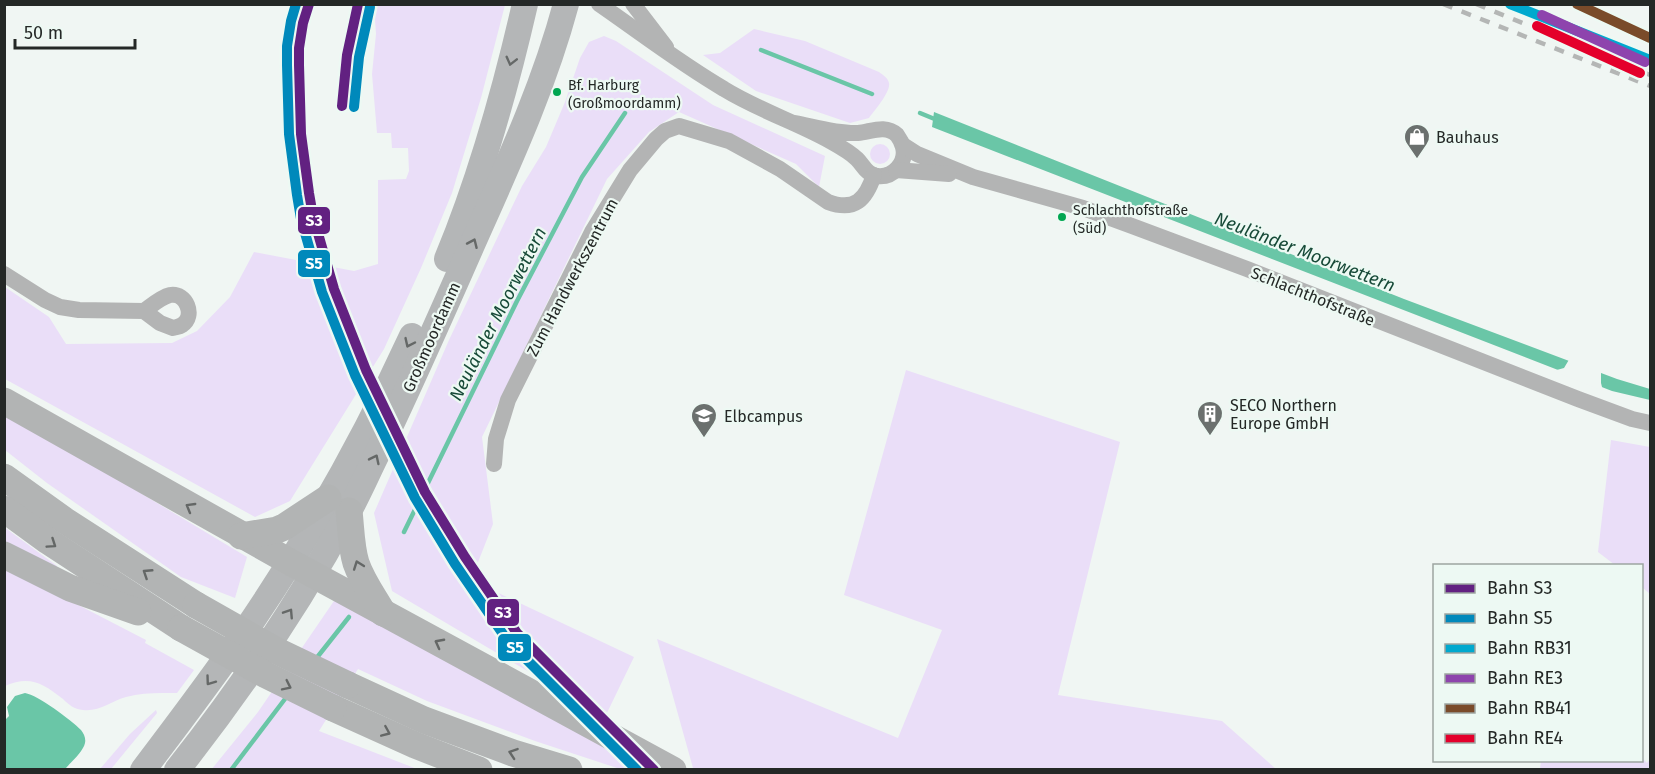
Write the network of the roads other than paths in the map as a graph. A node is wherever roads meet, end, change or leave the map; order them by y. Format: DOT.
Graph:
graph roads {
  1 [pos="525,4"];
  2 [pos="566,4"];
  3 [pos="599,4"];
  4 [pos="633,4"];
  5 [pos="672,55"];
  6 [pos="795,123"];
  7 [pos="870,131"];
  8 [pos="903,145"];
  9 [pos="858,160"];
  10 [pos="896,170"];
  11 [pos="874,175"];
  12 [pos="973,177"];
  13 [pos="4,274"];
  14 [pos="144,311"];
  15 [pos="4,401"];
  16 [pos="1650,423"];
  17 [pos="494,464"];
  18 [pos="4,477"];
  19 [pos="338,505"];
  20 [pos="4,509"];
  21 [pos="241,536"];
  22 [pos="4,555"];
  23 [pos="290,562"];
  24 [pos="313,575"];
  25 [pos="384,614"];
  26 [pos="181,628"];
  27 [pos="144,770"];
  28 [pos="177,770"];
  29 [pos="479,770"];
  30 [pos="569,770"];
  31 [pos="673,770"];
  1 -- 19 [label="main road, Großmoordamm, one-way"];
  19 -- 2 [label="main road, Großmoordamm, one-way"];
  3 -- 5 [label="street, Schlachthofstraße"];
  4 -- 5 [label="street, Schlachthofstraße"];
  5 -- 6 [label="street, Schlachthofstraße"];
  6 -- 7 [label="street, Schlachthofstraße"];
  6 -- 9 [label="street, Schlachthofstraße"];
  7 -- 8 [label="street, Schlachthofstraße"];
  7 -- 9 [label="street"];
  8 -- 10 [label="street"];
  8 -- 12 [label="street, Schlachthofstraße"];
  9 -- 11 [label="street, Schlachthofstraße"];
  10 -- 11 [label="street, Schlachthofstraße"];
  10 -- 12 [label="street, Schlachthofstraße"];
  11 -- 17 [label="street, Zum Handwerkszentrum"];
  12 -- 16 [label="street, Schlachthofstraße"];
  13 -- 14 [label="street"];
  21 -- 15 [label="highway, one-way"];
  30 -- 18 [label="highway, one-way, bridge"];
  19 -- 21 [label="highway"];
  19 -- 23 [label="main road, Großmoordamm"];
  19 -- 24 [label="main road, Großmoordamm"];
  25 -- 19 [label="highway, one-way"];
  20 -- 26 [label="highway, one-way"];
  21 -- 23 [label="highway"];
  22 -- 26 [label="highway"];
  23 -- 24 [label="highway"];
  23 -- 27 [label="main road, Großmoordamm, one-way"];
  24 -- 25 [label="highway"];
  28 -- 24 [label="main road, Großmoordamm, one-way"];
  31 -- 25 [label="highway, one-way"];
  26 -- 29 [label="highway, one-way, bridge"];
}
